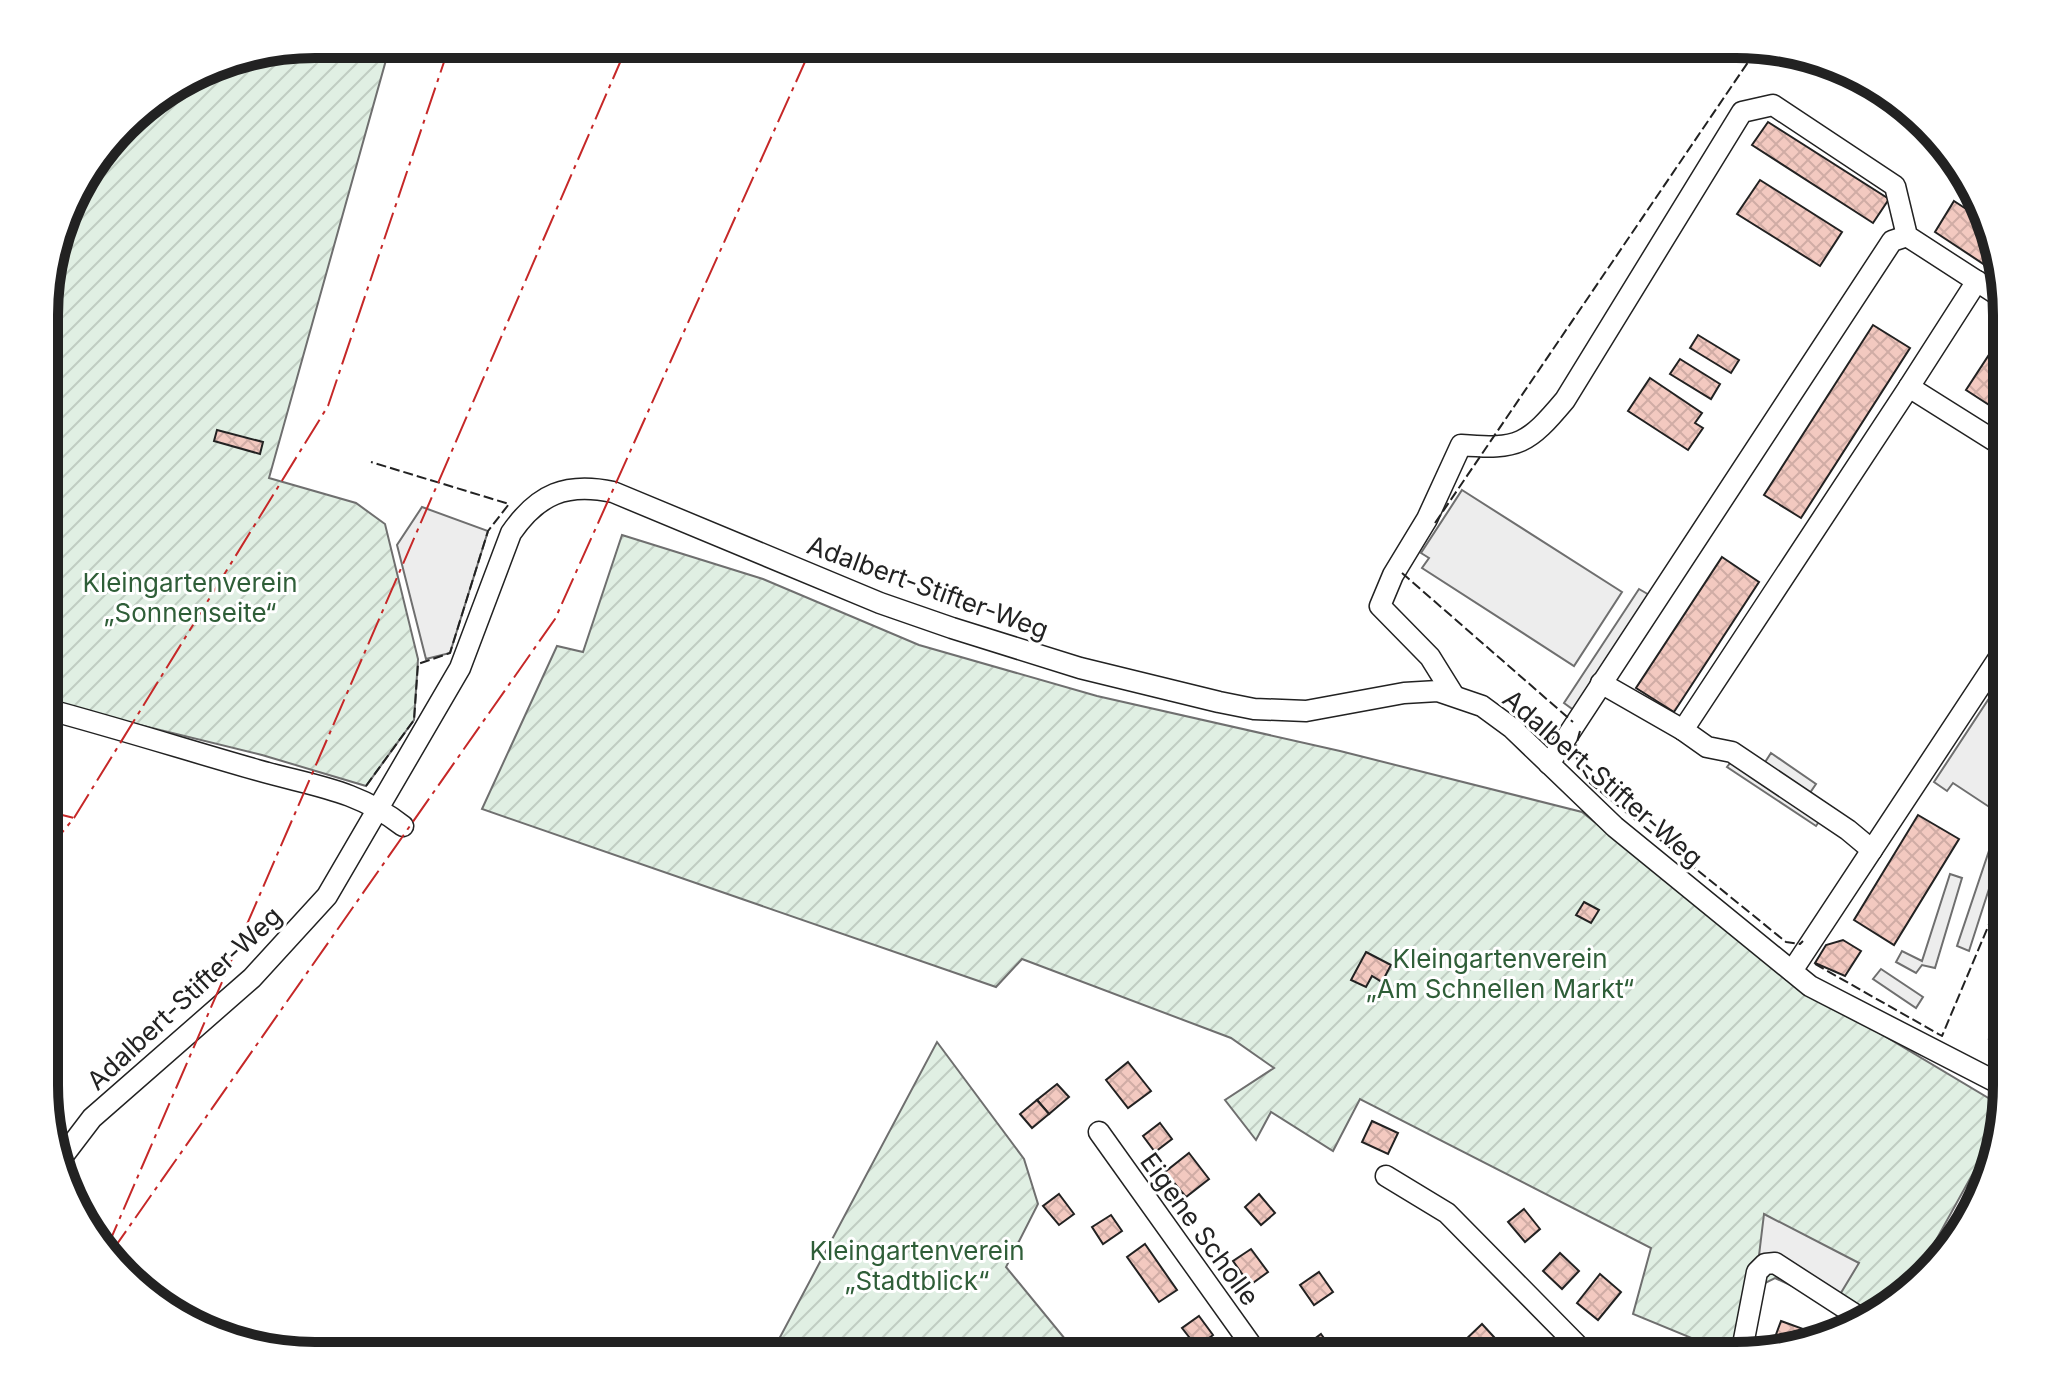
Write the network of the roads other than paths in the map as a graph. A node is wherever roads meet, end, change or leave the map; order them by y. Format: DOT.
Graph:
graph roads {
  1 [pos="1907,236"];
  2 [pos="1977,281"];
  3 [pos="1991,290"];
  4 [pos="1909,387"];
  5 [pos="1992,439"];
  6 [pos="1992,668"];
  7 [pos="1601,683"];
  8 [pos="1453,694"];
  9 [pos="59,713"];
  10 [pos="1683,730"];
  11 [pos="1549,764"];
  12 [pos="380,808"];
  13 [pos="403,826"];
  14 [pos="1872,850"];
  15 [pos="1792,971"];
  16 [pos="1992,1080"];
  17 [pos="1099,1132"];
  18 [pos="67,1152"];
  19 [pos="1386,1176"];
  20 [pos="1854,1314"];
  21 [pos="1249,1342"];
  22 [pos="1574,1342"];
  23 [pos="1744,1342"];
  1 -- 2 [label="street"];
  1 -- 7 [label="street"];
  1 -- 8 [label="street"];
  2 -- 3 [label="street"];
  2 -- 4 [label="street"];
  4 -- 5 [label="street"];
  4 -- 10 [label="street"];
  6 -- 14 [label="street"];
  7 -- 10 [label="street"];
  7 -- 11 [label="street"];
  8 -- 11 [label="street, Adalbert-Stifter-Weg"];
  8 -- 12 [label="street, Adalbert-Stifter-Weg"];
  9 -- 12 [label="street"];
  10 -- 14 [label="street"];
  11 -- 15 [label="street, Adalbert-Stifter-Weg"];
  12 -- 13 [label="street"];
  12 -- 18 [label="street, Adalbert-Stifter-Weg"];
  14 -- 15 [label="street"];
  15 -- 16 [label="street, Adalbert-Stifter-Weg"];
  17 -- 21 [label="street, Eigene Scholle"];
  19 -- 22 [label="street"];
  20 -- 23 [label="street"];
}
